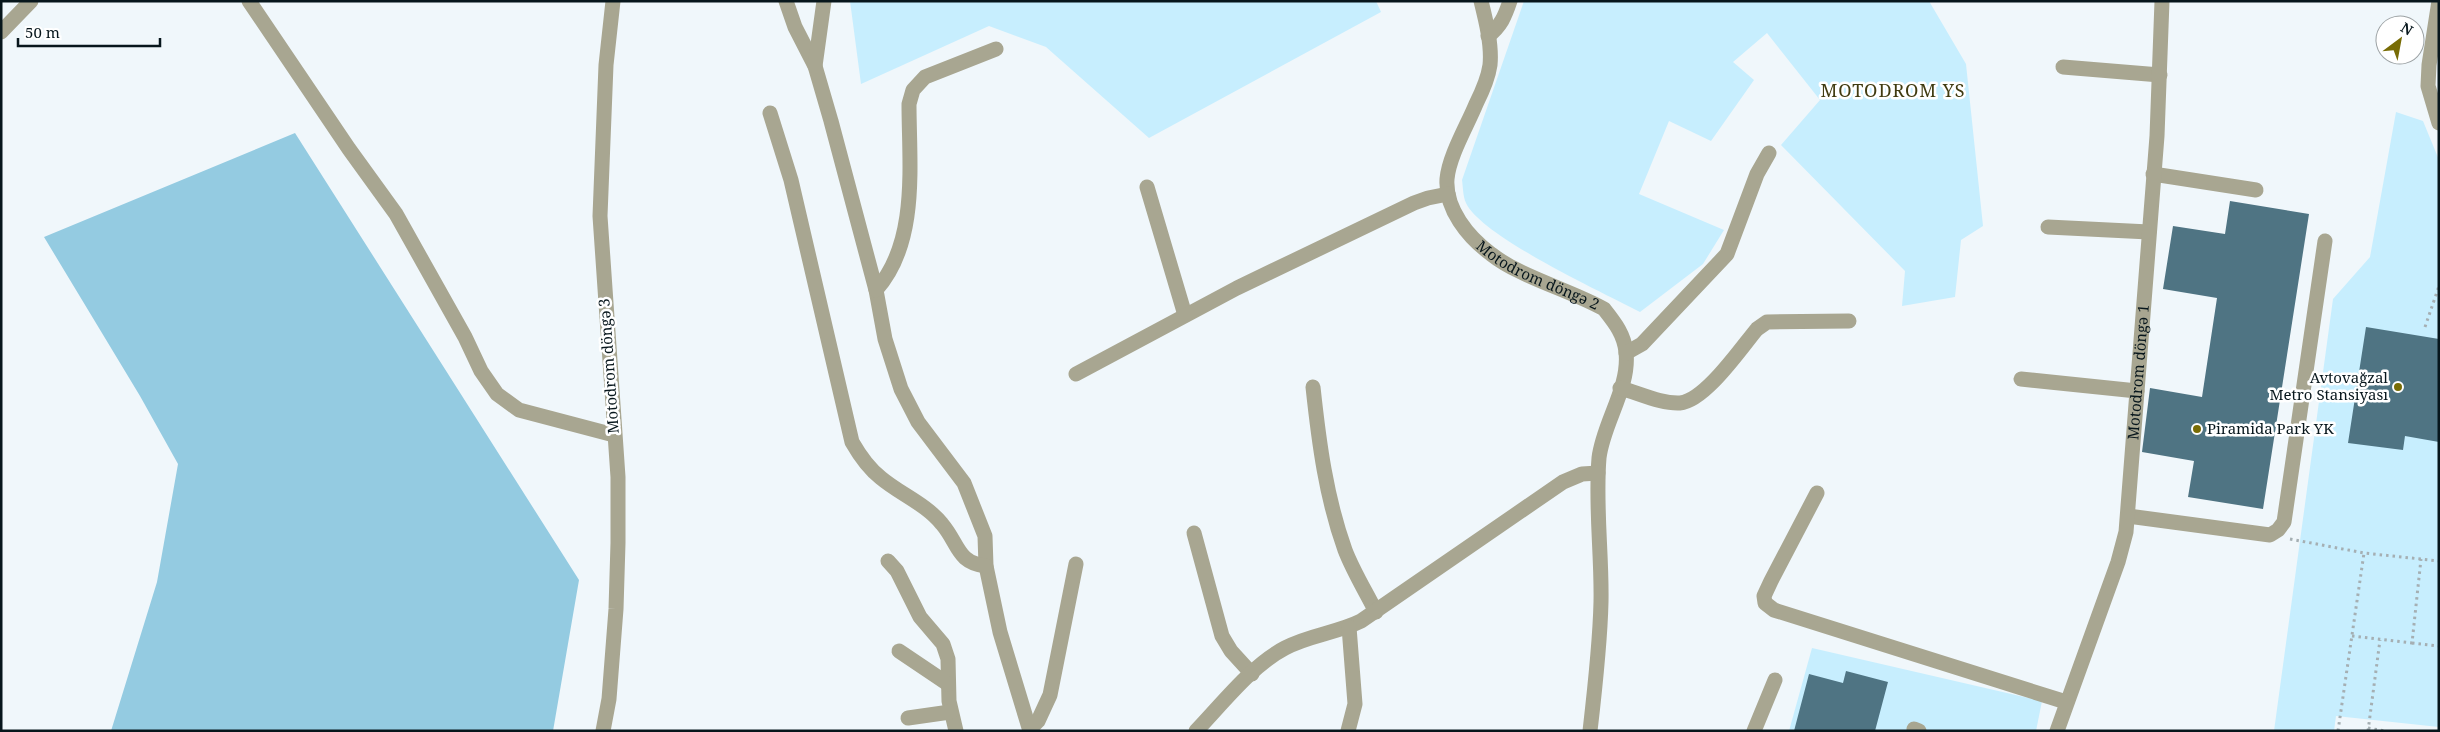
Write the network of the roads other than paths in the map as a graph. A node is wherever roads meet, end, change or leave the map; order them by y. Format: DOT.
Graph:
graph roads {
  1 [pos="31,1"];
  2 [pos="249,1"];
  3 [pos="613,1"];
  4 [pos="786,1"];
  5 [pos="824,1"];
  6 [pos="1480,1"];
  7 [pos="1510,1"];
  8 [pos="2162,1"];
  9 [pos="2439,1"];
  10 [pos="1,32"];
  11 [pos="1488,36"];
  12 [pos="2436,36"];
  13 [pos="996,49"];
  14 [pos="815,66"];
  15 [pos="2063,67"];
  16 [pos="2160,75"];
  17 [pos="770,113"];
  18 [pos="2439,123"];
  19 [pos="1769,153"];
  20 [pos="2154,174"];
  21 [pos="1147,187"];
  22 [pos="2256,190"];
  23 [pos="1448,194"];
  24 [pos="2048,226"];
  25 [pos="2149,232"];
  26 [pos="2324,240"];
  27 [pos="876,290"];
  28 [pos="1185,316"];
  29 [pos="1849,321"];
  30 [pos="1626,353"];
  31 [pos="1076,374"];
  32 [pos="2021,379"];
  33 [pos="1313,387"];
  34 [pos="1620,388"];
  35 [pos="2137,391"];
  36 [pos="614,435"];
  37 [pos="1598,473"];
  38 [pos="1817,493"];
  39 [pos="2128,516"];
  40 [pos="1194,533"];
  41 [pos="888,561"];
  42 [pos="1076,564"];
  43 [pos="986,566"];
  44 [pos="1376,612"];
  45 [pos="1349,627"];
  46 [pos="900,652"];
  47 [pos="1252,674"];
  48 [pos="1775,680"];
  49 [pos="948,684"];
  50 [pos="2066,702"];
  51 [pos="950,712"];
  52 [pos="908,718"];
  53 [pos="1030,730"];
  54 [pos="603,731"];
  55 [pos="956,731"];
  56 [pos="1196,731"];
  57 [pos="1348,731"];
  58 [pos="1590,731"];
  59 [pos="1754,731"];
  60 [pos="2057,731"];
  1 -- 10 [label="street"];
  2 -- 36 [label="street"];
  3 -- 36 [label="street, Motodrom döngə 3"];
  4 -- 14 [label="street"];
  5 -- 14 [label="street"];
  6 -- 11 [label="street, Motodrom döngə 2"];
  7 -- 11 [label="street"];
  8 -- 16 [label="street, Motodrom döngə 1"];
  9 -- 12 [label="street"];
  11 -- 23 [label="street, Motodrom döngə 2"];
  12 -- 18 [label="street"];
  13 -- 27 [label="street"];
  14 -- 27 [label="street"];
  15 -- 16 [label="street"];
  16 -- 20 [label="street, Motodrom döngə 1"];
  17 -- 43 [label="street"];
  19 -- 30 [label="street"];
  20 -- 22 [label="street"];
  20 -- 25 [label="street, Motodrom döngə 1"];
  21 -- 28 [label="street"];
  23 -- 28 [label="street"];
  23 -- 30 [label="street, Motodrom döngə 2"];
  24 -- 25 [label="street"];
  25 -- 35 [label="street, Motodrom döngə 1"];
  26 -- 39 [label="street"];
  27 -- 43 [label="street"];
  28 -- 31 [label="street"];
  29 -- 34 [label="street"];
  30 -- 34 [label="street, Motodrom döngə 2"];
  32 -- 35 [label="street"];
  33 -- 44 [label="street"];
  34 -- 37 [label="street, Motodrom döngə 2"];
  35 -- 39 [label="street, Motodrom döngə 1"];
  36 -- 54 [label="street, Motodrom döngə 3"];
  37 -- 44 [label="street"];
  37 -- 58 [label="street, Motodrom döngə 2"];
  38 -- 50 [label="street"];
  39 -- 50 [label="street, Motodrom döngə 1"];
  40 -- 47 [label="street"];
  41 -- 49 [label="street"];
  42 -- 53 [label="street"];
  43 -- 53 [label="street"];
  44 -- 45 [label="street"];
  45 -- 47 [label="street"];
  45 -- 57 [label="street"];
  46 -- 49 [label="street"];
  47 -- 56 [label="street"];
  48 -- 59 [label="street"];
  49 -- 51 [label="street"];
  50 -- 60 [label="street, Motodrom döngə 1"];
  51 -- 52 [label="street"];
  51 -- 55 [label="street"];
}
